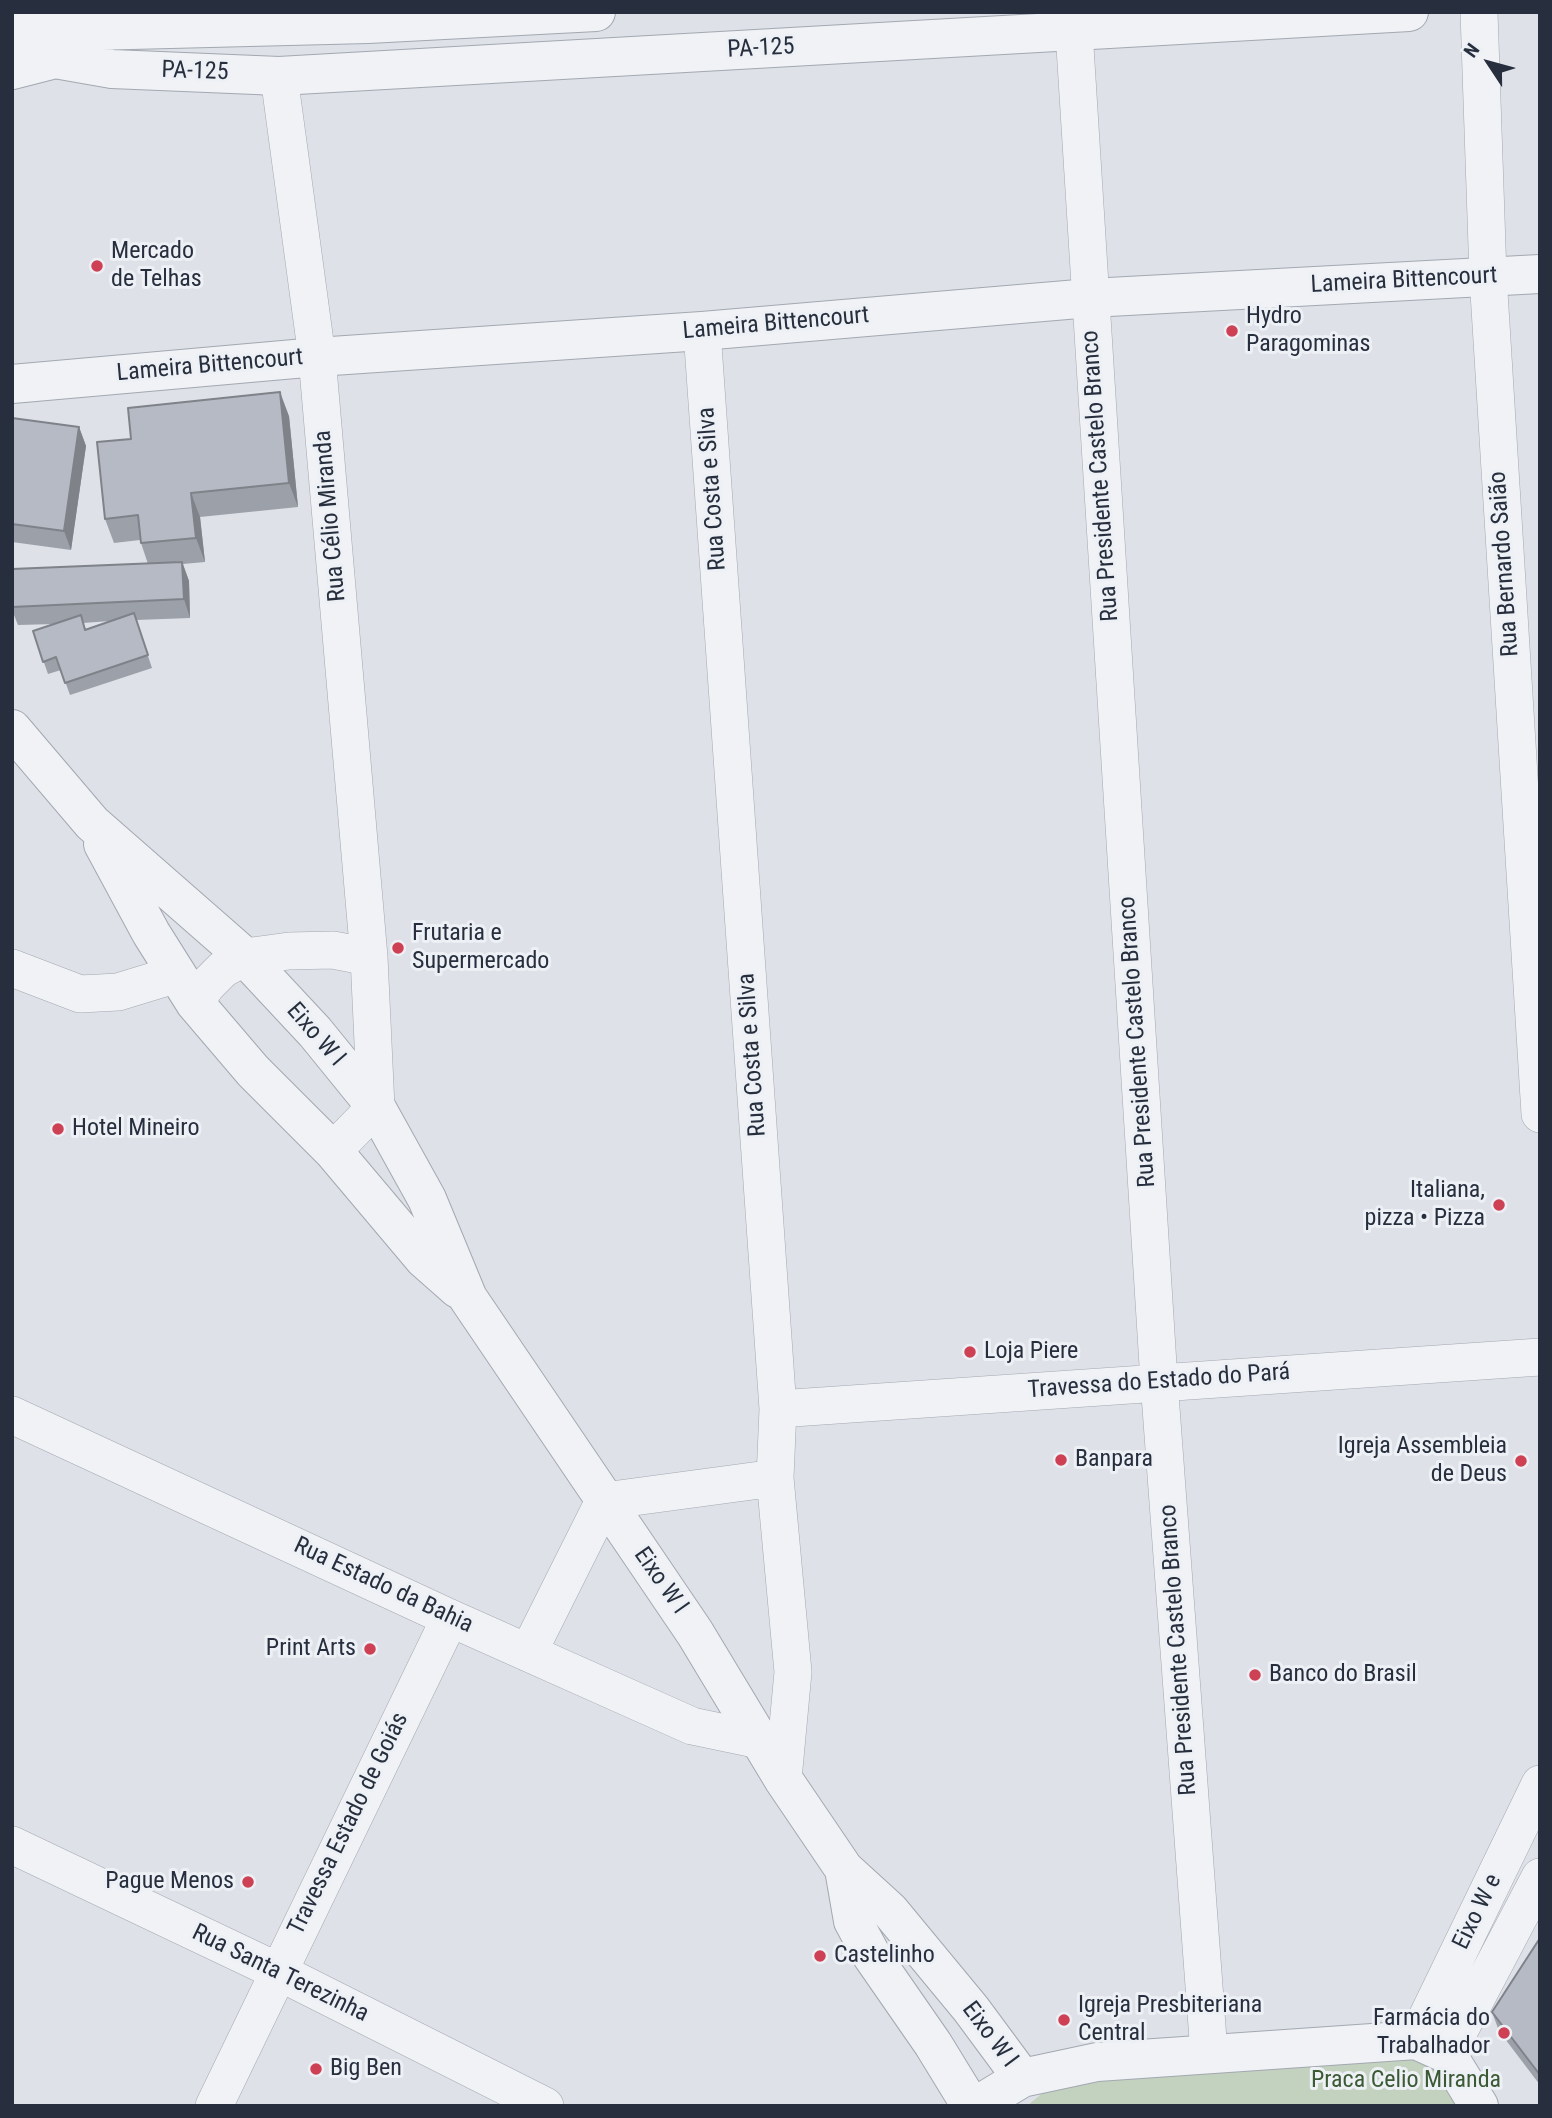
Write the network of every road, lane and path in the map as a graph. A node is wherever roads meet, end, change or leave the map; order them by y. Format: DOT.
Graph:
graph roads {
  1 [pos="596,12"];
  2 [pos="1409,12"];
  3 [pos="1479,12"];
  4 [pos="1074,31"];
  5 [pos="12,33"];
  6 [pos="12,70"];
  7 [pos="279,76"];
  8 [pos="1540,274"];
  9 [pos="1488,276"];
  10 [pos="1090,298"];
  11 [pos="702,331"];
  12 [pos="317,357"];
  13 [pos="12,384"];
  14 [pos="12,729"];
  15 [pos="92,823"];
  16 [pos="245,957"];
  17 [pos="369,957"];
  18 [pos="12,968"];
  19 [pos="186,988"];
  20 [pos="376,1107"];
  21 [pos="1540,1114"];
  22 [pos="333,1151"];
  23 [pos="468,1298"];
  24 [pos="1540,1357"];
  25 [pos="1159,1381"];
  26 [pos="778,1409"];
  27 [pos="12,1415"];
  28 [pos="775,1478"];
  29 [pos="604,1501"];
  30 [pos="450,1618"];
  31 [pos="528,1653"];
  32 [pos="759,1740"];
  33 [pos="783,1779"];
  34 [pos="1540,1784"];
  35 [pos="12,1845"];
  36 [pos="844,1869"];
  37 [pos="1540,1877"];
  38 [pos="277,1971"];
  39 [pos="1432,2047"];
  40 [pos="1209,2053"];
  41 [pos="1022,2078"];
  42 [pos="214,2106"];
  43 [pos="545,2106"];
  44 [pos="971,2106"];
  45 [pos="976,2106"];
  46 [pos="1479,2106"];
  1 -- 5 [label="street, PA-125 / PA-125"];
  2 -- 4 [label="street, PA-125 / PA-125"];
  3 -- 9 [label="street, Rua Bernardo Saião"];
  4 -- 7 [label="street, PA-125 / PA-125"];
  4 -- 10 [label="street, Rua Presidente Castelo Branco"];
  6 -- 7 [label="street, PA-125 / PA-125"];
  7 -- 12 [label="street, Rua Célio Miranda"];
  8 -- 9 [label="street, Lameira Bittencourt"];
  9 -- 10 [label="street, Lameira Bittencourt"];
  9 -- 21 [label="street, Rua Bernardo Saião"];
  10 -- 11 [label="street, Lameira Bittencourt"];
  10 -- 25 [label="street, Rua Presidente Castelo Branco"];
  11 -- 12 [label="street, Lameira Bittencourt"];
  11 -- 26 [label="street, Rua Costa e Silva"];
  12 -- 13 [label="street, Lameira Bittencourt"];
  12 -- 17 [label="street, Rua Célio Miranda"];
  14 -- 15 [label="street, Eixo W l"];
  15 -- 16 [label="street, Eixo W l"];
  15 -- 19 [label="street, Eixo W l"];
  16 -- 17 [label="street"];
  16 -- 19 [label="street"];
  16 -- 20 [label="street, Eixo W l"];
  17 -- 20 [label="street, Rua Célio Miranda"];
  18 -- 19 [label="street"];
  19 -- 22 [label="street, Eixo W l"];
  20 -- 22 [label="street"];
  20 -- 23 [label="street, Eixo W l"];
  22 -- 23 [label="street, Eixo W l"];
  23 -- 29 [label="street, Eixo W l"];
  24 -- 25 [label="street, Travessa do Estado do Pará"];
  25 -- 26 [label="street, Travessa do Estado do Pará"];
  25 -- 40 [label="street, Rua Presidente Castelo Branco"];
  26 -- 28 [label="street, Rua Costa e Silva"];
  27 -- 30 [label="street, Rua Estado da Bahia"];
  28 -- 29 [label="street"];
  28 -- 33 [label="street, Rua Costa e Silva"];
  29 -- 31 [label="street"];
  29 -- 32 [label="street, Eixo W l"];
  30 -- 31 [label="street, Rua Estado da Bahia"];
  30 -- 38 [label="street, Travessa Estado de Goiás"];
  31 -- 32 [label="street, Rua Estado da Bahia"];
  32 -- 33 [label="street, Eixo W l"];
  33 -- 36 [label="street, Eixo W l"];
  34 -- 39 [label="street, Eixo W e"];
  35 -- 38 [label="street, Rua Santa Terezinha"];
  36 -- 41 [label="street, Eixo W l"];
  36 -- 44 [label="street, Eixo W l"];
  37 -- 39 [label="street, Eixo W e"];
  38 -- 42 [label="street, Travessa Estado de Goiás"];
  38 -- 43 [label="street, Rua Santa Terezinha"];
  39 -- 40 [label="street"];
  39 -- 46 [label="street"];
  40 -- 41 [label="street"];
  41 -- 45 [label="street"];
}
